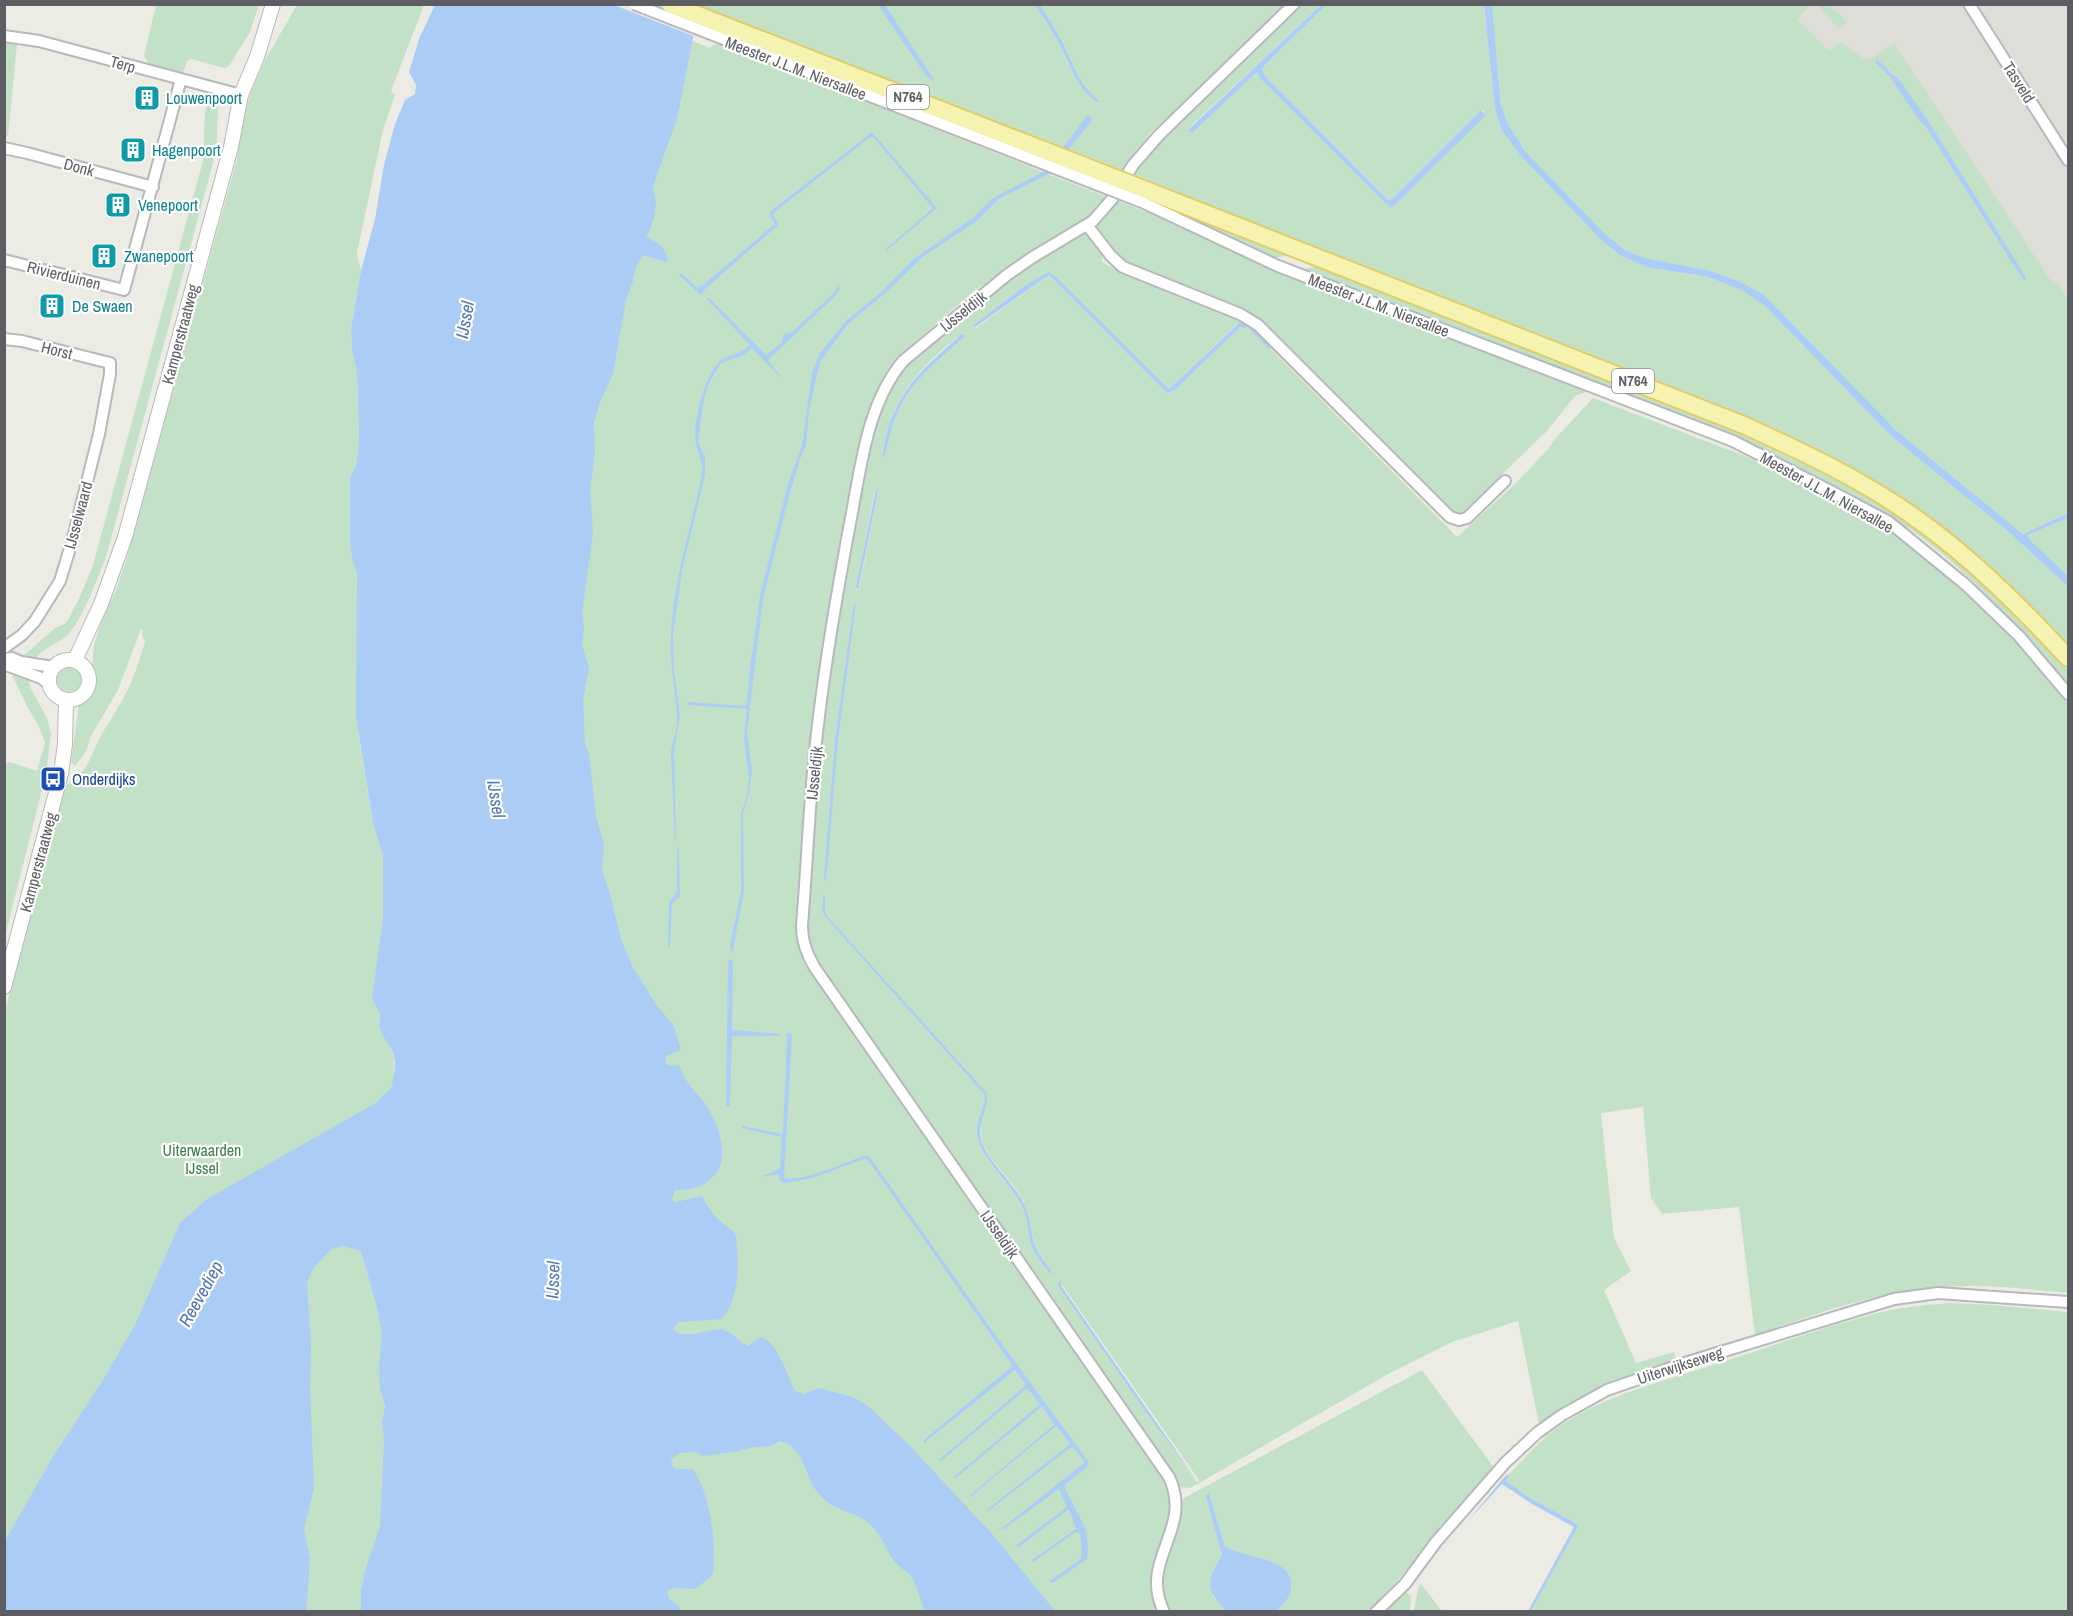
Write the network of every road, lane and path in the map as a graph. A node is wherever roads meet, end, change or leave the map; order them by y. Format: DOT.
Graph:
graph roads {
  1 [pos="273,4"];
  2 [pos="634,4"];
  3 [pos="670,4"];
  4 [pos="1294,4"];
  5 [pos="1969,4"];
  6 [pos="4,36"];
  7 [pos="181,79"];
  8 [pos="241,95"];
  9 [pos="4,148"];
  10 [pos="2068,160"];
  11 [pos="153,187"];
  12 [pos="1144,196"];
  13 [pos="1087,225"];
  14 [pos="4,260"];
  15 [pos="4,339"];
  16 [pos="110,363"];
  17 [pos="1505,481"];
  18 [pos="5,655"];
  19 [pos="2068,658"];
  20 [pos="75,660"];
  21 [pos="53,666"];
  22 [pos="49,684"];
  23 [pos="2068,694"];
  24 [pos="66,700"];
  25 [pos="4,987"];
  26 [pos="2068,1302"];
  27 [pos="1164,1611"];
  28 [pos="1376,1611"];
  1 -- 8 [label="main road, Kamperstraatweg"];
  2 -- 12 [label="street, Meester J.L.M. Niersallee, bridge"];
  3 -- 12 [label="main road, Meester J.L.M. Niersallee / N764, bridge"];
  4 -- 13 [label="street, IJsseldijk"];
  5 -- 10 [label="street, Tasveld"];
  6 -- 7 [label="street, Terp"];
  7 -- 8 [label="street, Terp"];
  7 -- 11 [label="street"];
  8 -- 20 [label="main road, Kamperstraatweg"];
  9 -- 11 [label="street, Donk"];
  11 -- 14 [label="street, Rivierduinen"];
  12 -- 19 [label="main road, Meester J.L.M. Niersallee / N764"];
  12 -- 23 [label="street, Meester J.L.M. Niersallee"];
  13 -- 17 [label="street"];
  13 -- 27 [label="street, IJsseldijk"];
  15 -- 16 [label="street, Horst"];
  16 -- 18 [label="street, IJsselwaard"];
  18 -- 21 [label="street"];
  18 -- 22 [label="street"];
  20 -- 21 [label="main road"];
  20 -- 24 [label="main road"];
  21 -- 22 [label="main road"];
  22 -- 24 [label="main road"];
  24 -- 25 [label="main road, Kamperstraatweg"];
  26 -- 28 [label="street, Uiterwijkseweg"];
}
